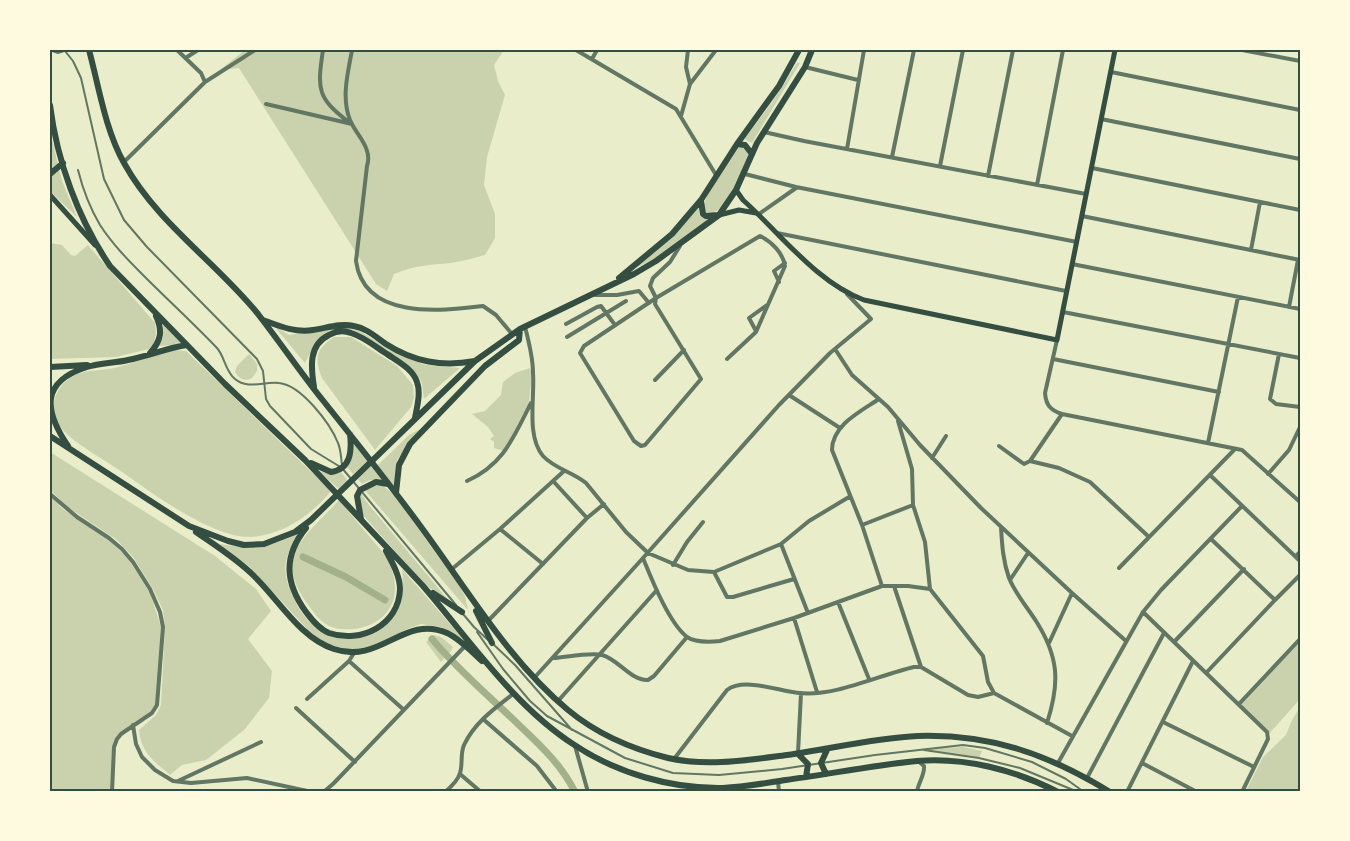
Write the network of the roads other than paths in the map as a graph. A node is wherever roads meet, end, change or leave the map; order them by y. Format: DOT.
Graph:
graph roads {
  1 [pos="50,50"];
  2 [pos="66,50"];
  3 [pos="89,50"];
  4 [pos="177,50"];
  5 [pos="198,50"];
  6 [pos="255,50"];
  7 [pos="323,50"];
  8 [pos="351,50"];
  9 [pos="576,50"];
  10 [pos="597,50"];
  11 [pos="688,50"];
  12 [pos="716,50"];
  13 [pos="799,50"];
  14 [pos="812,50"];
  15 [pos="864,50"];
  16 [pos="914,50"];
  17 [pos="963,50"];
  18 [pos="1013,50"];
  19 [pos="1063,50"];
  20 [pos="1115,50"];
  21 [pos="1242,50"];
  22 [pos="187,57"];
  23 [pos="592,59"];
  24 [pos="1300,61"];
  25 [pos="805,67"];
  26 [pos="1110,72"];
  27 [pos="858,80"];
  28 [pos="205,82"];
  29 [pos="690,84"];
  30 [pos="266,104"];
  31 [pos="50,105"];
  32 [pos="1300,110"];
  33 [pos="681,116"];
  34 [pos="1101,119"];
  35 [pos="352,125"];
  36 [pos="764,132"];
  37 [pos="737,144"];
  38 [pos="846,148"];
  39 [pos="752,154"];
  40 [pos="892,157"];
  41 [pos="1300,159"];
  42 [pos="63,162"];
  43 [pos="123,162"];
  44 [pos="940,166"];
  45 [pos="1091,168"];
  46 [pos="78,170"];
  47 [pos="50,174"];
  48 [pos="745,174"];
  49 [pos="716,175"];
  50 [pos="988,176"];
  51 [pos="1037,185"];
  52 [pos="796,188"];
  53 [pos="736,190"];
  54 [pos="1086,194"];
  55 [pos="50,195"];
  56 [pos="701,200"];
  57 [pos="1260,202"];
  58 [pos="1300,210"];
  59 [pos="759,214"];
  60 [pos="720,215"];
  61 [pos="1081,216"];
  62 [pos="777,233"];
  63 [pos="682,242"];
  64 [pos="1077,242"];
  65 [pos="96,246"];
  66 [pos="1251,250"];
  67 [pos="1299,260"];
  68 [pos="785,263"];
  69 [pos="1071,264"];
  70 [pos="614,282"];
  71 [pos="779,282"];
  72 [pos="1066,291"];
  73 [pos="590,294"];
  74 [pos="847,294"];
  75 [pos="1238,297"];
  76 [pos="656,298"];
  77 [pos="626,300"];
  78 [pos="649,303"];
  79 [pos="655,304"];
  80 [pos="769,304"];
  81 [pos="1289,307"];
  82 [pos="1300,309"];
  83 [pos="153,310"];
  84 [pos="607,312"];
  85 [pos="1063,312"];
  86 [pos="262,320"];
  87 [pos="566,324"];
  88 [pos="615,325"];
  89 [pos="522,328"];
  90 [pos="756,332"];
  91 [pos="512,334"];
  92 [pos="567,337"];
  93 [pos="1058,340"];
  94 [pos="1229,343"];
  95 [pos="187,345"];
  96 [pos="835,349"];
  97 [pos="684,350"];
  98 [pos="1279,354"];
  99 [pos="149,355"];
  100 [pos="1300,358"];
  101 [pos="727,359"];
  102 [pos="1053,359"];
  103 [pos="475,361"];
  104 [pos="106,364"];
  105 [pos="50,367"];
  106 [pos="655,380"];
  107 [pos="263,383"];
  108 [pos="315,390"];
  109 [pos="1219,393"];
  110 [pos="789,395"];
  111 [pos="879,399"];
  112 [pos="531,402"];
  113 [pos="1300,407"];
  114 [pos="1062,414"];
  115 [pos="897,417"];
  116 [pos="415,419"];
  117 [pos="1300,426"];
  118 [pos="840,428"];
  119 [pos="350,432"];
  120 [pos="50,436"];
  121 [pos="946,436"];
  122 [pos="1209,443"];
  123 [pos="999,446"];
  124 [pos="70,449"];
  125 [pos="1235,449"];
  126 [pos="932,458"];
  127 [pos="305,460"];
  128 [pos="1030,460"];
  129 [pos="342,468"];
  130 [pos="564,471"];
  131 [pos="1268,474"];
  132 [pos="1210,476"];
  133 [pos="466,481"];
  134 [pos="554,482"];
  135 [pos="388,483"];
  136 [pos="360,490"];
  137 [pos="50,494"];
  138 [pos="396,494"];
  139 [pos="849,497"];
  140 [pos="1300,502"];
  141 [pos="604,504"];
  142 [pos="913,505"];
  143 [pos="1242,506"];
  144 [pos="587,518"];
  145 [pos="311,520"];
  146 [pos="361,520"];
  147 [pos="704,522"];
  148 [pos="862,525"];
  149 [pos="189,526"];
  150 [pos="1001,527"];
  151 [pos="500,529"];
  152 [pos="1149,537"];
  153 [pos="1211,538"];
  154 [pos="381,542"];
  155 [pos="781,544"];
  156 [pos="1300,552"];
  157 [pos="648,553"];
  158 [pos="1028,553"];
  159 [pos="1296,556"];
  160 [pos="643,558"];
  161 [pos="1300,561"];
  162 [pos="543,564"];
  163 [pos="673,565"];
  164 [pos="1119,568"];
  165 [pos="452,569"];
  166 [pos="1244,569"];
  167 [pos="714,572"];
  168 [pos="1300,575"];
  169 [pos="794,579"];
  170 [pos="1010,580"];
  171 [pos="423,586"];
  172 [pos="882,586"];
  173 [pos="894,586"];
  174 [pos="930,589"];
  175 [pos="656,591"];
  176 [pos="1072,593"];
  177 [pos="471,599"];
  178 [pos="1275,600"];
  179 [pos="838,602"];
  180 [pos="462,612"];
  181 [pos="1143,612"];
  182 [pos="808,613"];
  183 [pos="794,618"];
  184 [pos="488,621"];
  185 [pos="474,627"];
  186 [pos="1164,632"];
  187 [pos="687,637"];
  188 [pos="1300,639"];
  189 [pos="1126,641"];
  190 [pos="1174,642"];
  191 [pos="467,643"];
  192 [pos="492,643"];
  193 [pos="1048,644"];
  194 [pos="354,653"];
  195 [pos="599,654"];
  196 [pos="553,658"];
  197 [pos="349,661"];
  198 [pos="1193,661"];
  199 [pos="921,667"];
  200 [pos="1206,673"];
  201 [pos="535,677"];
  202 [pos="869,679"];
  203 [pos="817,692"];
  204 [pos="514,693"];
  205 [pos="801,693"];
  206 [pos="994,693"];
  207 [pos="307,699"];
  208 [pos="558,701"];
  209 [pos="1239,704"];
  210 [pos="296,708"];
  211 [pos="404,710"];
  212 [pos="483,718"];
  213 [pos="1163,722"];
  214 [pos="1047,723"];
  215 [pos="133,725"];
  216 [pos="572,730"];
  217 [pos="1072,736"];
  218 [pos="261,742"];
  219 [pos="574,746"];
  220 [pos="827,749"];
  221 [pos="921,749"];
  222 [pos="798,754"];
  223 [pos="673,759"];
  224 [pos="918,761"];
  225 [pos="355,762"];
  226 [pos="821,763"];
  227 [pos="1058,763"];
  228 [pos="808,764"];
  229 [pos="1142,764"];
  230 [pos="1254,767"];
  231 [pos="460,774"];
  232 [pos="826,774"];
  233 [pos="807,777"];
  234 [pos="1087,777"];
  235 [pos="177,781"];
  236 [pos="778,781"];
  237 [pos="479,791"];
  238 [pos="112,792"];
  239 [pos="312,792"];
  240 [pos="322,792"];
  241 [pos="445,792"];
  242 [pos="557,792"];
  243 [pos="588,792"];
  244 [pos="779,792"];
  245 [pos="917,792"];
  246 [pos="1058,792"];
  247 [pos="1078,792"];
  248 [pos="1084,792"];
  249 [pos="1110,792"];
  250 [pos="1127,792"];
  251 [pos="1197,792"];
  252 [pos="1242,792"];
  1 -- 2 [label="lane"];
  2 -- 107 [label="lane"];
  3 -- 43 [label="highway"];
  4 -- 22 [label="street"];
  5 -- 22 [label="street"];
  6 -- 28 [label="street"];
  7 -- 35 [label="street"];
  8 -- 35 [label="street"];
  9 -- 23 [label="street"];
  10 -- 23 [label="street"];
  11 -- 29 [label="street"];
  12 -- 29 [label="street"];
  13 -- 37 [label="highway"];
  14 -- 25 [label="highway"];
  15 -- 27 [label="street"];
  16 -- 40 [label="street"];
  17 -- 44 [label="street"];
  18 -- 50 [label="street"];
  19 -- 51 [label="street"];
  20 -- 26 [label="main road"];
  21 -- 24 [label="street"];
  22 -- 28 [label="street"];
  23 -- 33 [label="street"];
  25 -- 27 [label="street"];
  25 -- 36 [label="highway"];
  26 -- 32 [label="street"];
  26 -- 34 [label="main road"];
  27 -- 38 [label="street"];
  28 -- 43 [label="street"];
  29 -- 33 [label="street"];
  30 -- 35 [label="street"];
  31 -- 42 [label="highway"];
  33 -- 49 [label="street"];
  34 -- 41 [label="street"];
  34 -- 45 [label="main road"];
  35 -- 91 [label="street"];
  36 -- 38 [label="street"];
  36 -- 39 [label="highway"];
  37 -- 39 [label="highway"];
  37 -- 49 [label="highway"];
  38 -- 40 [label="street"];
  39 -- 48 [label="highway"];
  40 -- 44 [label="street"];
  42 -- 47 [label="highway"];
  42 -- 65 [label="highway"];
  43 -- 86 [label="highway"];
  44 -- 50 [label="street"];
  45 -- 54 [label="main road"];
  45 -- 57 [label="street"];
  46 -- 107 [label="lane"];
  48 -- 52 [label="street"];
  48 -- 53 [label="highway"];
  49 -- 56 [label="highway"];
  50 -- 51 [label="street"];
  51 -- 54 [label="street"];
  52 -- 59 [label="street"];
  52 -- 64 [label="street"];
  53 -- 59 [label="main road"];
  53 -- 60 [label="highway"];
  54 -- 61 [label="main road"];
  55 -- 65 [label="main road"];
  56 -- 60 [label="highway"];
  56 -- 70 [label="highway"];
  57 -- 58 [label="street"];
  57 -- 66 [label="street"];
  59 -- 60 [label="main road"];
  59 -- 62 [label="main road"];
  60 -- 63 [label="highway"];
  61 -- 64 [label="main road"];
  61 -- 66 [label="street"];
  62 -- 72 [label="street"];
  62 -- 74 [label="main road"];
  63 -- 70 [label="highway"];
  63 -- 76 [label="street"];
  64 -- 69 [label="main road"];
  65 -- 83 [label="highway"];
  66 -- 67 [label="street"];
  67 -- 81 [label="street"];
  68 -- 71 [label="street"];
  68 -- 71 [label="street"];
  68 -- 76 [label="street"];
  69 -- 72 [label="main road"];
  69 -- 75 [label="street"];
  70 -- 73 [label="highway"];
  71 -- 80 [label="street"];
  72 -- 85 [label="main road"];
  73 -- 78 [label="street"];
  73 -- 89 [label="highway"];
  74 -- 93 [label="main road"];
  74 -- 96 [label="street"];
  75 -- 81 [label="street"];
  75 -- 94 [label="street"];
  76 -- 78 [label="street"];
  76 -- 79 [label="street"];
  77 -- 84 [label="street"];
  78 -- 79 [label="street"];
  78 -- 88 [label="street"];
  79 -- 97 [label="street"];
  80 -- 90 [label="street"];
  80 -- 90 [label="street"];
  81 -- 82 [label="street"];
  83 -- 95 [label="highway"];
  83 -- 99 [label="highway"];
  84 -- 87 [label="street"];
  84 -- 88 [label="street"];
  84 -- 92 [label="street"];
  85 -- 93 [label="main road"];
  85 -- 94 [label="street"];
  86 -- 103 [label="highway"];
  86 -- 108 [label="highway"];
  88 -- 97 [label="street"];
  89 -- 91 [label="highway"];
  89 -- 112 [label="street"];
  89 -- 138 [label="highway"];
  90 -- 101 [label="street"];
  91 -- 103 [label="highway"];
  93 -- 102 [label="street"];
  94 -- 98 [label="street"];
  94 -- 109 [label="street"];
  95 -- 99 [label="highway"];
  95 -- 127 [label="highway"];
  96 -- 110 [label="street"];
  96 -- 111 [label="street"];
  97 -- 106 [label="street"];
  98 -- 100 [label="street"];
  98 -- 113 [label="street"];
  99 -- 104 [label="highway"];
  102 -- 109 [label="street"];
  102 -- 114 [label="street"];
  103 -- 116 [label="highway"];
  104 -- 105 [label="highway"];
  104 -- 124 [label="highway"];
  107 -- 129 [label="lane"];
  107 -- 129 [label="lane"];
  108 -- 116 [label="highway"];
  108 -- 119 [label="highway"];
  109 -- 122 [label="street"];
  110 -- 118 [label="street"];
  110 -- 157 [label="street"];
  111 -- 115 [label="street"];
  111 -- 118 [label="street"];
  112 -- 130 [label="street"];
  112 -- 133 [label="street"];
  114 -- 122 [label="street"];
  114 -- 128 [label="street"];
  115 -- 126 [label="street"];
  115 -- 142 [label="street"];
  116 -- 145 [label="highway"];
  117 -- 131 [label="street"];
  118 -- 139 [label="street"];
  119 -- 129 [label="highway"];
  119 -- 135 [label="highway"];
  120 -- 124 [label="highway"];
  121 -- 126 [label="street"];
  122 -- 125 [label="street"];
  123 -- 128 [label="street"];
  124 -- 149 [label="highway"];
  125 -- 131 [label="street"];
  125 -- 132 [label="street"];
  126 -- 150 [label="street"];
  127 -- 129 [label="highway"];
  127 -- 146 [label="highway"];
  128 -- 152 [label="street"];
  129 -- 136 [label="lane"];
  130 -- 134 [label="street"];
  130 -- 141 [label="street"];
  131 -- 140 [label="street"];
  132 -- 143 [label="street"];
  132 -- 152 [label="street"];
  134 -- 144 [label="street"];
  134 -- 151 [label="street"];
  135 -- 136 [label="highway"];
  135 -- 138 [label="highway"];
  136 -- 146 [label="highway"];
  136 -- 180 [label="lane"];
  137 -- 215 [label="street"];
  138 -- 165 [label="highway"];
  139 -- 148 [label="street"];
  139 -- 155 [label="street"];
  141 -- 144 [label="street"];
  141 -- 157 [label="street"];
  142 -- 148 [label="street"];
  142 -- 174 [label="street"];
  143 -- 153 [label="street"];
  143 -- 159 [label="street"];
  144 -- 162 [label="street"];
  145 -- 149 [label="highway"];
  145 -- 154 [label="highway"];
  146 -- 154 [label="highway"];
  147 -- 163 [label="street"];
  148 -- 172 [label="street"];
  149 -- 194 [label="highway"];
  150 -- 158 [label="street"];
  150 -- 170 [label="street"];
  151 -- 162 [label="street"];
  151 -- 165 [label="street"];
  152 -- 164 [label="street"];
  153 -- 166 [label="street"];
  153 -- 181 [label="street"];
  154 -- 171 [label="highway"];
  155 -- 167 [label="street"];
  155 -- 169 [label="street"];
  156 -- 159 [label="street"];
  157 -- 160 [label="street"];
  157 -- 163 [label="street"];
  158 -- 170 [label="street"];
  158 -- 176 [label="street"];
  159 -- 161 [label="street"];
  160 -- 175 [label="street"];
  160 -- 196 [label="street"];
  162 -- 184 [label="street"];
  163 -- 167 [label="street"];
  165 -- 177 [label="highway"];
  166 -- 178 [label="street"];
  166 -- 190 [label="street"];
  167 -- 169 [label="street"];
  168 -- 178 [label="street"];
  169 -- 182 [label="street"];
  170 -- 193 [label="street"];
  171 -- 180 [label="highway"];
  171 -- 191 [label="highway"];
  172 -- 173 [label="street"];
  172 -- 179 [label="street"];
  173 -- 174 [label="street"];
  173 -- 199 [label="street"];
  174 -- 206 [label="street"];
  175 -- 187 [label="street"];
  175 -- 195 [label="street"];
  176 -- 189 [label="street"];
  176 -- 193 [label="street"];
  177 -- 184 [label="highway"];
  177 -- 192 [label="highway"];
  178 -- 200 [label="street"];
  179 -- 182 [label="street"];
  179 -- 202 [label="street"];
  180 -- 185 [label="lane"];
  181 -- 186 [label="street"];
  181 -- 189 [label="street"];
  182 -- 183 [label="street"];
  183 -- 187 [label="street"];
  183 -- 203 [label="street"];
  184 -- 201 [label="highway"];
  185 -- 192 [label="lane"];
  185 -- 216 [label="lane"];
  186 -- 190 [label="street"];
  186 -- 234 [label="street"];
  187 -- 195 [label="street"];
  188 -- 209 [label="street"];
  189 -- 217 [label="street"];
  190 -- 198 [label="street"];
  191 -- 194 [label="highway"];
  191 -- 204 [label="highway"];
  191 -- 211 [label="street"];
  192 -- 216 [label="lane"];
  193 -- 214 [label="street"];
  194 -- 197 [label="street"];
  195 -- 196 [label="street"];
  195 -- 208 [label="street"];
  196 -- 201 [label="street"];
  197 -- 207 [label="street"];
  197 -- 211 [label="street"];
  198 -- 200 [label="street"];
  198 -- 213 [label="street"];
  199 -- 202 [label="street"];
  199 -- 206 [label="street"];
  200 -- 209 [label="street"];
  201 -- 208 [label="highway"];
  202 -- 203 [label="street"];
  203 -- 205 [label="street"];
  204 -- 212 [label="street"];
  204 -- 219 [label="highway"];
  205 -- 222 [label="street"];
  205 -- 223 [label="street"];
  206 -- 214 [label="street"];
  208 -- 223 [label="highway"];
  209 -- 230 [label="street"];
  210 -- 225 [label="street"];
  211 -- 225 [label="street"];
  212 -- 231 [label="street"];
  212 -- 242 [label="street"];
  213 -- 229 [label="street"];
  213 -- 230 [label="street"];
  214 -- 217 [label="street"];
  215 -- 235 [label="street"];
  215 -- 238 [label="street"];
  216 -- 228 [label="lane"];
  217 -- 227 [label="street"];
  218 -- 235 [label="street"];
  219 -- 236 [label="highway"];
  219 -- 243 [label="street"];
  220 -- 222 [label="highway"];
  220 -- 226 [label="highway"];
  220 -- 227 [label="highway"];
  221 -- 226 [label="lane"];
  221 -- 247 [label="lane"];
  221 -- 248 [label="lane"];
  222 -- 223 [label="highway"];
  222 -- 228 [label="highway"];
  224 -- 232 [label="highway"];
  224 -- 245 [label="street"];
  224 -- 246 [label="highway"];
  225 -- 240 [label="street"];
  226 -- 228 [label="lane"];
  226 -- 232 [label="highway"];
  227 -- 234 [label="highway"];
  228 -- 233 [label="highway"];
  229 -- 250 [label="street"];
  229 -- 251 [label="street"];
  230 -- 252 [label="street"];
  231 -- 237 [label="street"];
  231 -- 241 [label="street"];
  232 -- 233 [label="highway"];
  233 -- 236 [label="highway"];
  234 -- 249 [label="highway"];
  235 -- 239 [label="street"];
  236 -- 244 [label="street"];
}
